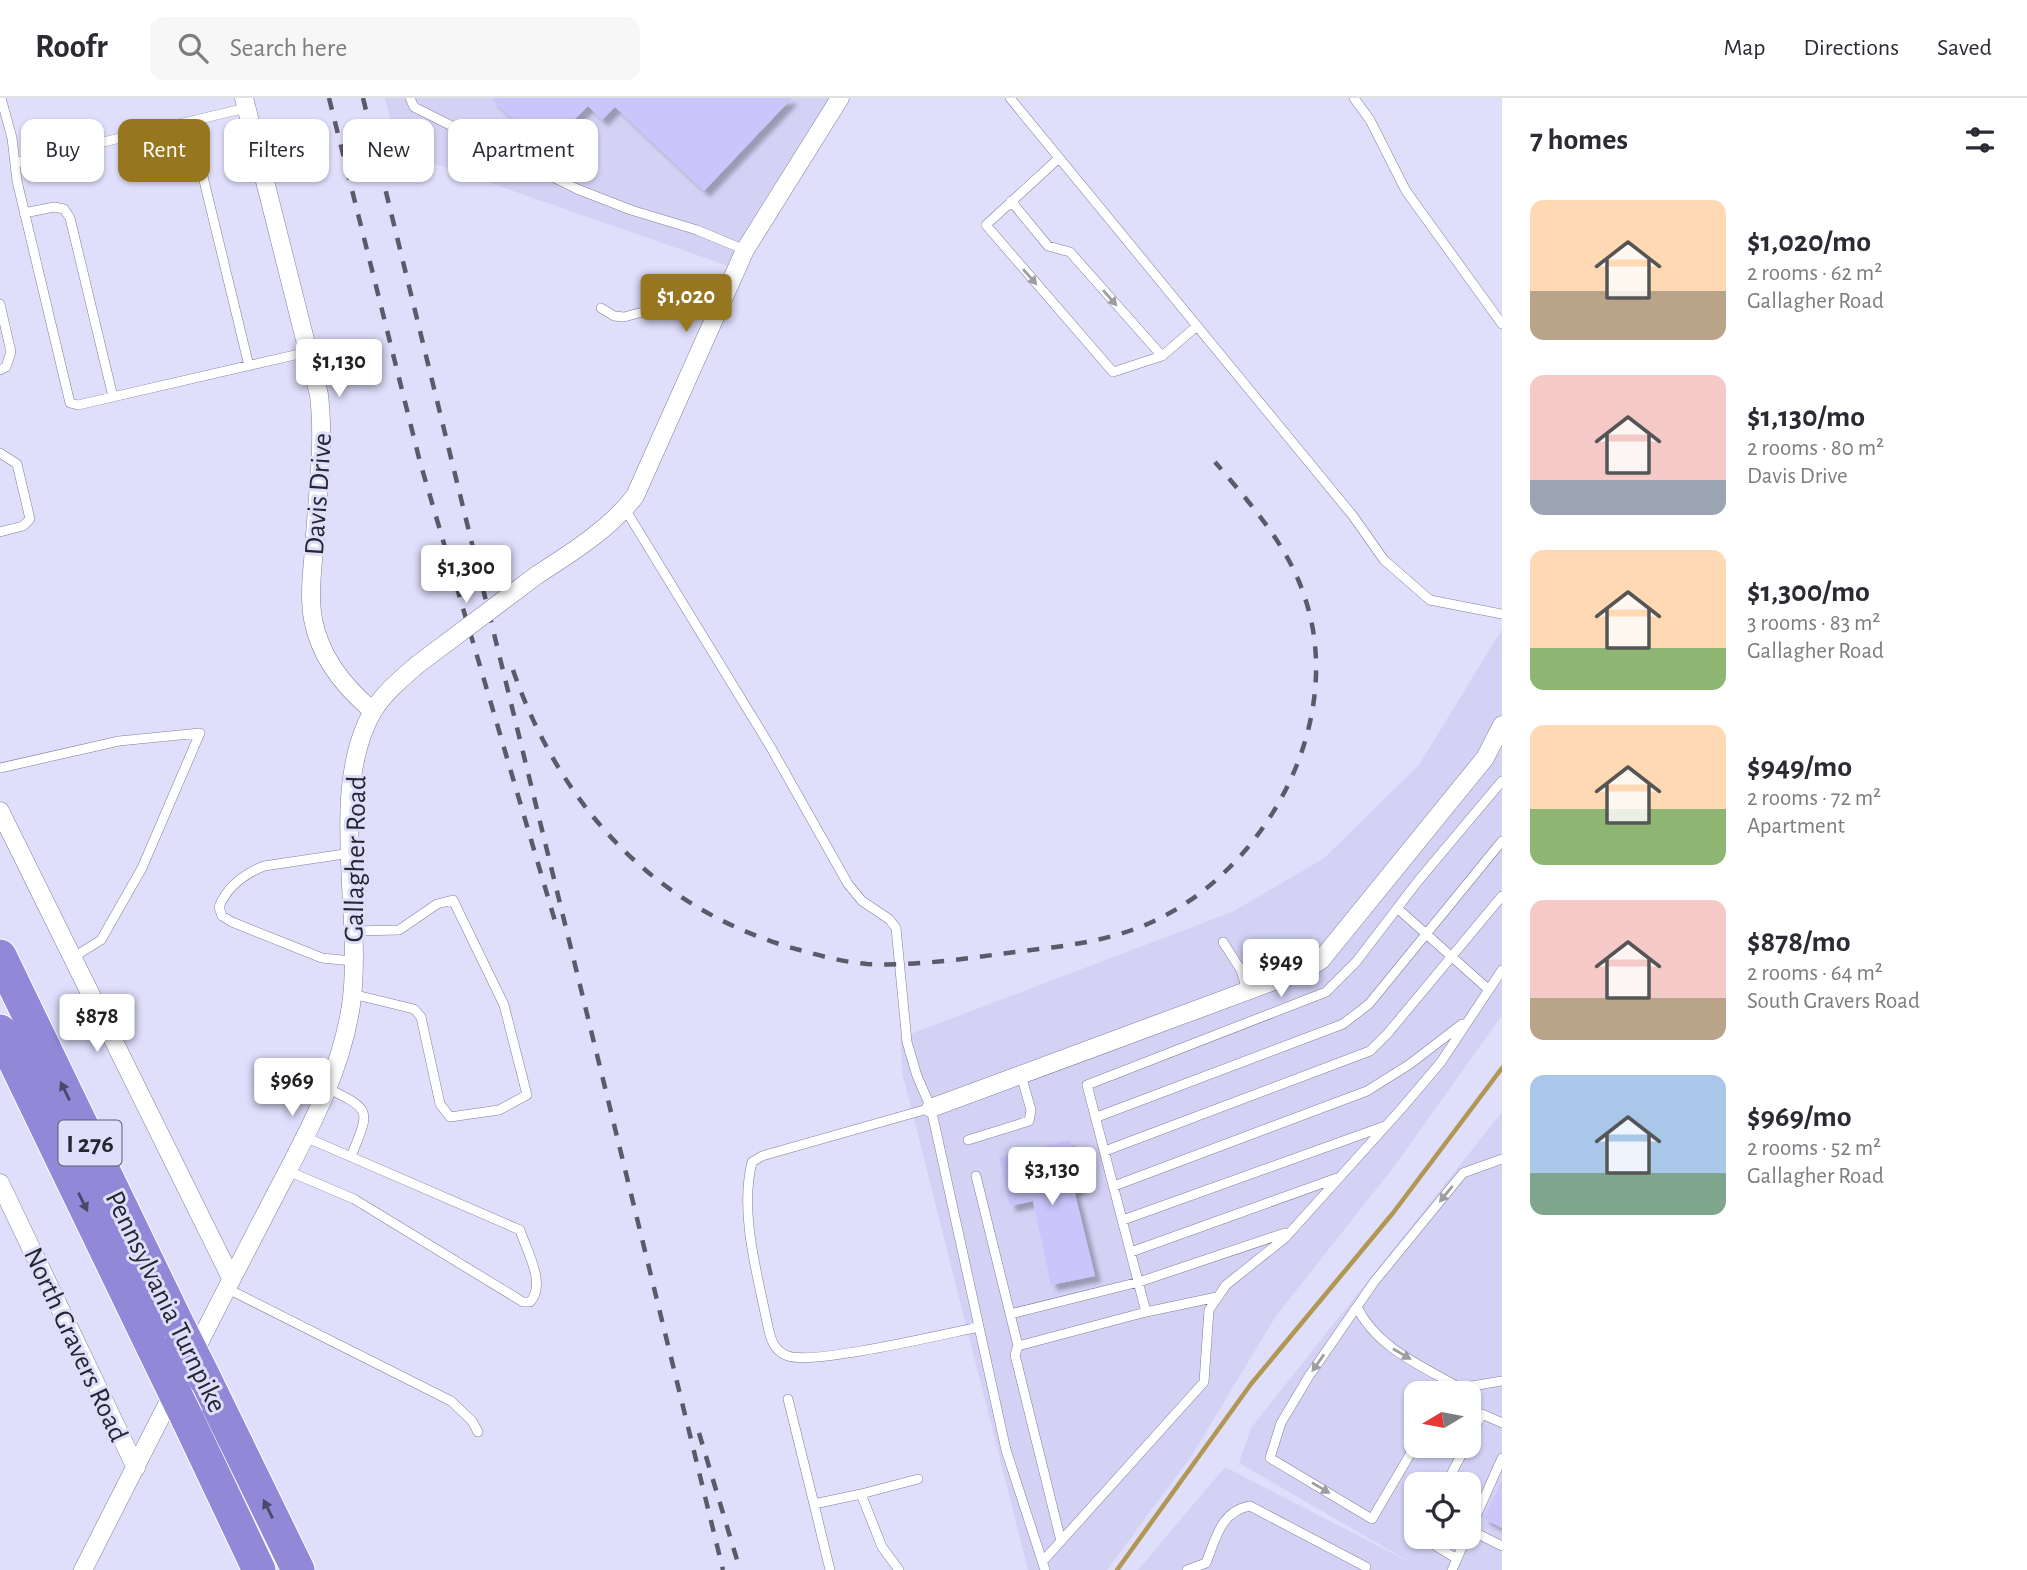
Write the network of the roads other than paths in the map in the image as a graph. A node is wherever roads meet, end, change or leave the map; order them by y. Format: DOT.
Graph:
graph roads {
  1 [pos="1,98"];
  2 [pos="410,98"];
  3 [pos="840,98"];
  4 [pos="1010,98"];
  5 [pos="1354,98"];
  6 [pos="245,103"];
  7 [pos="1059,158"];
  8 [pos="15,163"];
  9 [pos="204,182"];
  10 [pos="1011,201"];
  11 [pos="24,213"];
  12 [pos="745,250"];
  13 [pos="725,294"];
  14 [pos="0,304"];
  15 [pos="601,308"];
  16 [pos="1502,324"];
  17 [pos="1197,326"];
  18 [pos="308,352"];
  19 [pos="1162,356"];
  20 [pos="248,366"];
  21 [pos="0,370"];
  22 [pos="113,397"];
  23 [pos="0,453"];
  24 [pos="625,509"];
  25 [pos="0,532"];
  26 [pos="1502,614"];
  27 [pos="373,711"];
  28 [pos="1502,724"];
  29 [pos="0,768"];
  30 [pos="1502,781"];
  31 [pos="0,811"];
  32 [pos="1502,841"];
  33 [pos="351,853"];
  34 [pos="1502,896"];
  35 [pos="1397,908"];
  36 [pos="353,930"];
  37 [pos="1426,934"];
  38 [pos="1223,942"];
  39 [pos="0,956"];
  40 [pos="1451,956"];
  41 [pos="71,959"];
  42 [pos="352,961"];
  43 [pos="1502,970"];
  44 [pos="1488,989"];
  45 [pos="1247,991"];
  46 [pos="352,994"];
  47 [pos="1467,1020"];
  48 [pos="0,1031"];
  49 [pos="1021,1075"];
  50 [pos="327,1088"];
  51 [pos="931,1108"];
  52 [pos="1097,1117"];
  53 [pos="1386,1125"];
  54 [pos="305,1137"];
  55 [pos="968,1140"];
  56 [pos="1105,1151"];
  57 [pos="351,1157"];
  58 [pos="1502,1159"];
  59 [pos="288,1171"];
  60 [pos="976,1176"];
  61 [pos="1340,1177"];
  62 [pos="0,1183"];
  63 [pos="1114,1186"];
  64 [pos="1123,1220"];
  65 [pos="1290,1231"];
  66 [pos="1131,1252"];
  67 [pos="1139,1282"];
  68 [pos="229,1283"];
  69 [pos="1217,1297"];
  70 [pos="1357,1307"];
  71 [pos="1146,1312"];
  72 [pos="1010,1314"];
  73 [pos="979,1327"];
  74 [pos="1018,1346"];
  75 [pos="1442,1381"];
  76 [pos="1502,1381"];
  77 [pos="1481,1385"];
  78 [pos="788,1399"];
  79 [pos="1481,1416"];
  80 [pos="1502,1423"];
  81 [pos="478,1432"];
  82 [pos="1408,1458"];
  83 [pos="1502,1458"];
  84 [pos="135,1468"];
  85 [pos="918,1479"];
  86 [pos="861,1494"];
  87 [pos="814,1504"];
  88 [pos="1481,1505"];
  89 [pos="1481,1539"];
  90 [pos="1061,1541"];
  91 [pos="1502,1546"];
  92 [pos="1436,1549"];
  93 [pos="1463,1549"];
  94 [pos="1044,1566"];
  95 [pos="1457,1566"];
  96 [pos="1368,1569"];
  97 [pos="83,1570"];
  98 [pos="260,1570"];
  99 [pos="298,1570"];
  100 [pos="830,1570"];
  101 [pos="899,1570"];
  102 [pos="1186,1570"];
  1 -- 8 [label="lane"];
  2 -- 12 [label="lane"];
  3 -- 12 [label="street, Gallagher Road"];
  4 -- 7 [label="lane"];
  5 -- 16 [label="lane"];
  6 -- 8 [label="lane"];
  6 -- 18 [label="street, Davis Drive"];
  7 -- 10 [label="lane"];
  7 -- 17 [label="lane"];
  8 -- 11 [label="lane"];
  9 -- 20 [label="lane"];
  10 -- 19 [label="lane, one-way"];
  10 -- 19 [label="lane, one-way"];
  11 -- 22 [label="lane"];
  11 -- 22 [label="lane"];
  12 -- 13 [label="street, Gallagher Road"];
  13 -- 15 [label="lane"];
  13 -- 24 [label="street, Gallagher Road"];
  14 -- 21 [label="lane"];
  17 -- 19 [label="lane"];
  17 -- 26 [label="lane"];
  18 -- 20 [label="lane"];
  18 -- 27 [label="street, Davis Drive"];
  20 -- 22 [label="lane"];
  23 -- 25 [label="lane"];
  24 -- 27 [label="street, Gallagher Road, bridge"];
  24 -- 51 [label="lane"];
  27 -- 33 [label="street, Gallagher Road"];
  28 -- 45 [label="street"];
  29 -- 41 [label="lane"];
  30 -- 35 [label="lane"];
  31 -- 41 [label="street"];
  32 -- 37 [label="lane"];
  33 -- 36 [label="street, Gallagher Road"];
  33 -- 42 [label="lane"];
  34 -- 40 [label="lane"];
  35 -- 37 [label="lane"];
  35 -- 52 [label="lane"];
  36 -- 42 [label="street, Gallagher Road"];
  36 -- 46 [label="lane"];
  37 -- 40 [label="lane"];
  37 -- 52 [label="lane"];
  38 -- 45 [label="lane"];
  99 -- 39 [label="highway, Pennsylvania Turnpike / I 276, one-way, bridge"];
  40 -- 44 [label="lane"];
  40 -- 56 [label="lane"];
  41 -- 68 [label="street"];
  42 -- 46 [label="street, Gallagher Road"];
  43 -- 44 [label="lane"];
  44 -- 47 [label="lane"];
  45 -- 49 [label="street"];
  46 -- 50 [label="street, Gallagher Road"];
  47 -- 53 [label="lane"];
  47 -- 63 [label="lane"];
  48 -- 98 [label="highway, Pennsylvania Turnpike / I 276, one-way, bridge"];
  49 -- 51 [label="street"];
  49 -- 55 [label="lane"];
  50 -- 54 [label="street, Gallagher Road"];
  50 -- 57 [label="lane"];
  51 -- 73 [label="lane"];
  51 -- 73 [label="lane"];
  52 -- 56 [label="lane"];
  53 -- 61 [label="lane"];
  53 -- 64 [label="lane"];
  54 -- 57 [label="lane"];
  54 -- 59 [label="street, Gallagher Road"];
  56 -- 63 [label="lane"];
  57 -- 59 [label="lane"];
  58 -- 70 [label="lane, one-way"];
  59 -- 68 [label="street, Gallagher Road"];
  60 -- 72 [label="lane"];
  61 -- 65 [label="lane"];
  61 -- 66 [label="lane"];
  62 -- 84 [label="street, North Gravers Road"];
  63 -- 64 [label="lane"];
  64 -- 66 [label="lane"];
  65 -- 67 [label="lane"];
  65 -- 69 [label="lane"];
  66 -- 67 [label="lane"];
  67 -- 71 [label="lane"];
  67 -- 72 [label="lane"];
  68 -- 81 [label="lane"];
  68 -- 84 [label="street, Gallagher Road"];
  69 -- 71 [label="lane"];
  69 -- 90 [label="lane"];
  70 -- 75 [label="lane, one-way"];
  70 -- 82 [label="lane, one-way"];
  71 -- 74 [label="lane"];
  72 -- 74 [label="lane"];
  73 -- 94 [label="lane"];
  74 -- 90 [label="lane"];
  76 -- 77 [label="lane"];
  78 -- 87 [label="lane"];
  79 -- 80 [label="lane"];
  83 -- 88 [label="lane"];
  84 -- 97 [label="street, Gallagher Road"];
  85 -- 86 [label="lane"];
  86 -- 87 [label="lane"];
  86 -- 101 [label="lane"];
  87 -- 100 [label="lane"];
  89 -- 91 [label="lane"];
  90 -- 94 [label="lane"];
  92 -- 95 [label="lane"];
  93 -- 95 [label="lane"];
  96 -- 102 [label="lane"];
}
